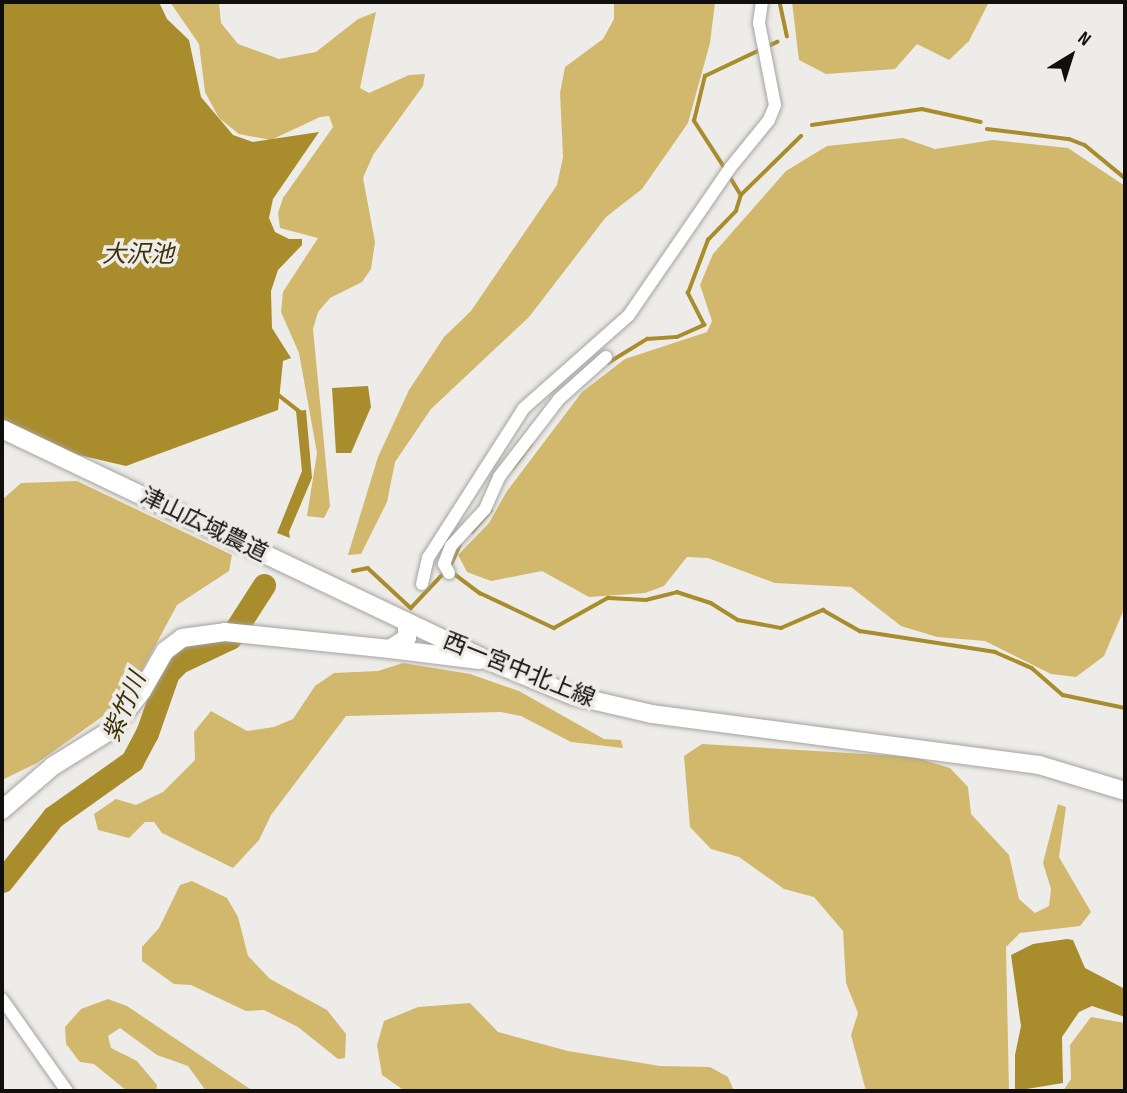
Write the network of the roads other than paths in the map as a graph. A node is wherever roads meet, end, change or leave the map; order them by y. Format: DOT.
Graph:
graph roads {
  1 [pos="762,2"];
  2 [pos="606,357"];
  3 [pos="10,432"];
  4 [pos="449,573"];
  5 [pos="422,584"];
  6 [pos="407,622"];
  7 [pos="390,649"];
  8 [pos="489,661"];
  9 [pos="1125,791"];
  10 [pos="2,810"];
  11 [pos="2,999"];
  12 [pos="67,1091"];
  1 -- 5 [label="street"];
  2 -- 4 [label="street"];
  3 -- 6 [label="main road, 津山広域農道"];
  6 -- 7 [label="main road"];
  6 -- 8 [label="main road, 西一宮中北上線"];
  7 -- 8 [label="main road"];
  7 -- 10 [label="main road"];
  8 -- 9 [label="main road, 西一宮中北上線"];
  11 -- 12 [label="street"];
}
